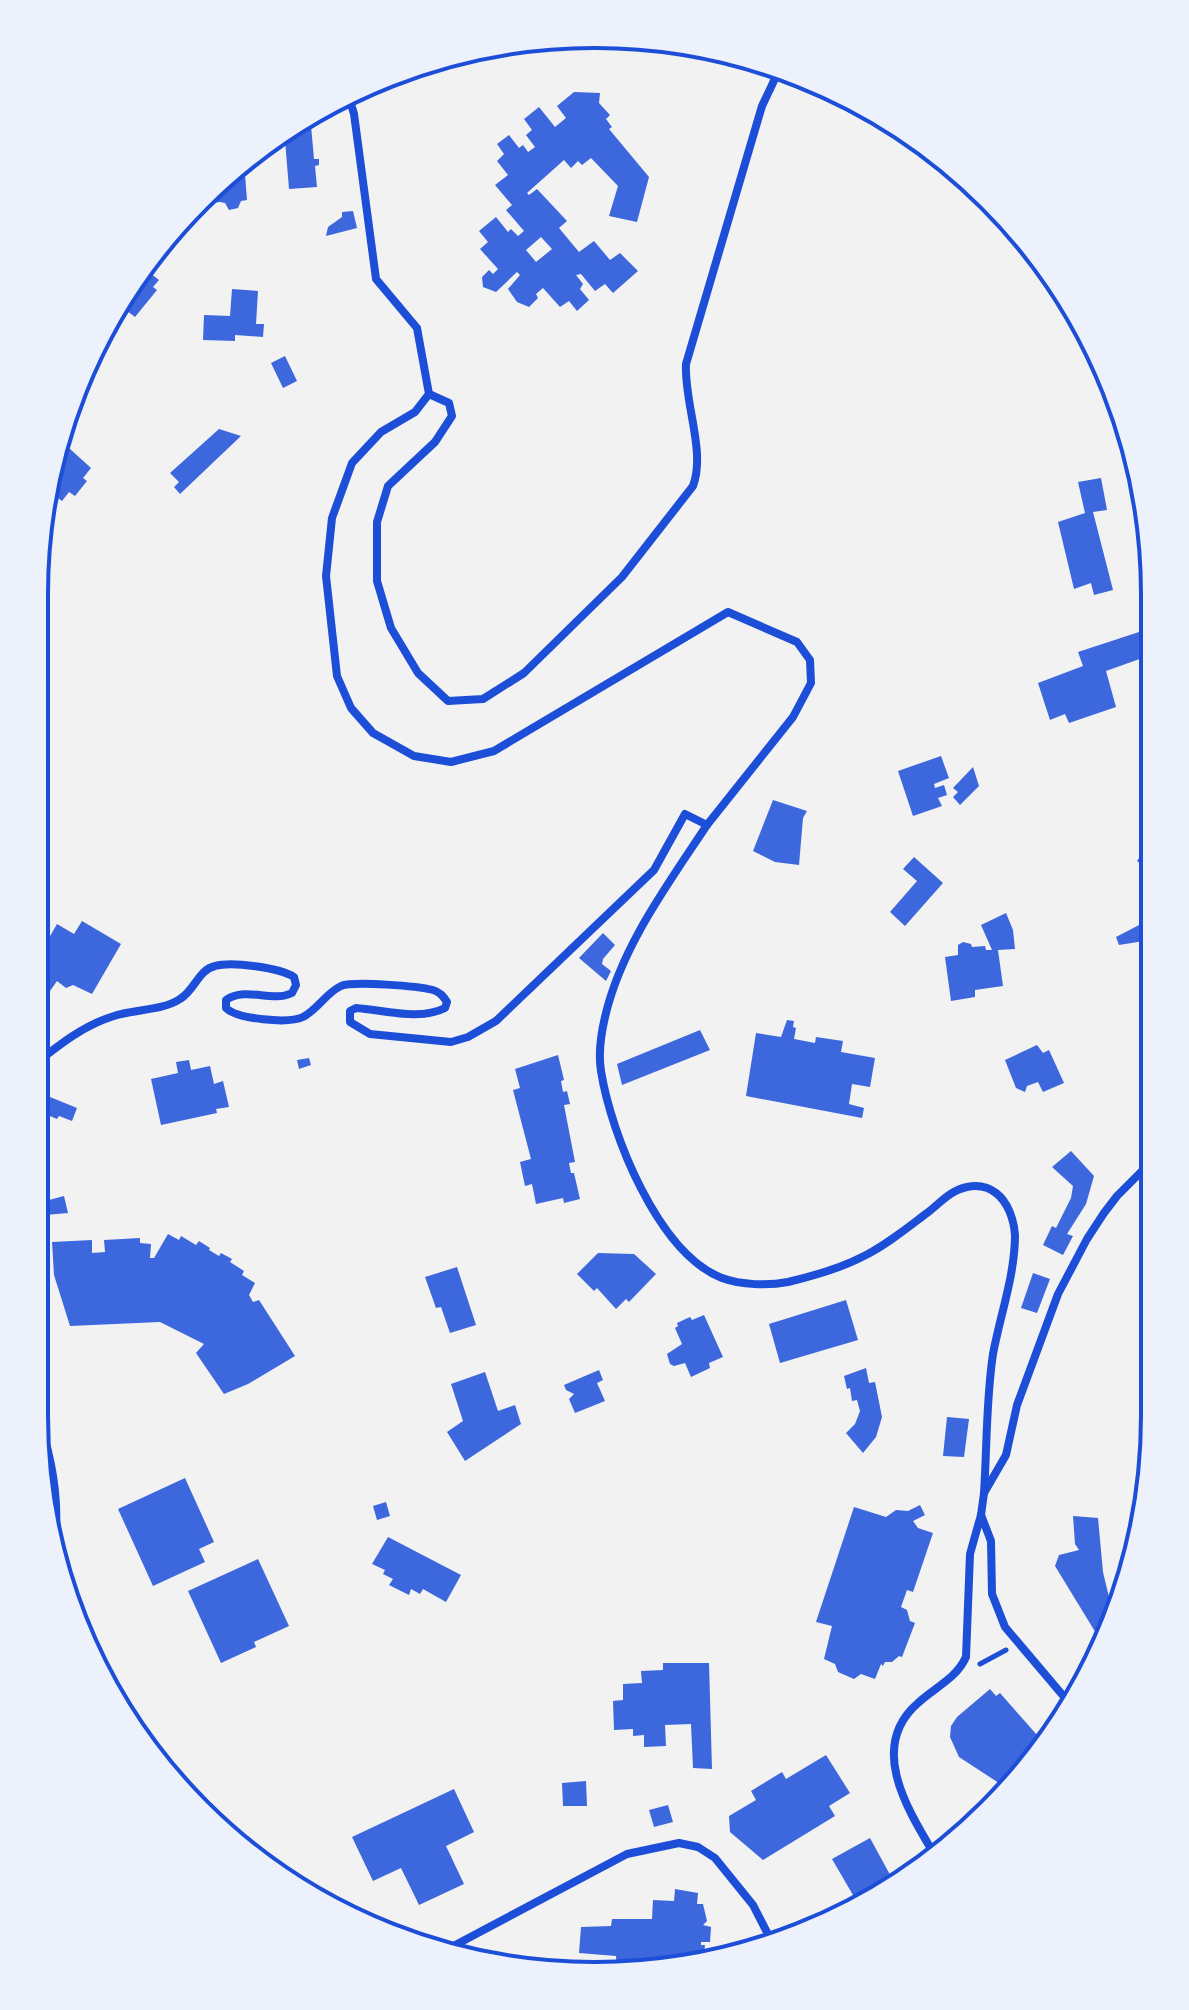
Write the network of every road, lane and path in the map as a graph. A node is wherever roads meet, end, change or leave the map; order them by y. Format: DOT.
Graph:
graph roads {
  1 [pos="775,79"];
  2 [pos="351,105"];
  3 [pos="429,394"];
  4 [pos="707,825"];
  5 [pos="48,1055"];
  6 [pos="1141,1172"];
  7 [pos="51,1467"];
  8 [pos="984,1493"];
  9 [pos="58,1515"];
  10 [pos="981,1515"];
  11 [pos="1017,1643"];
  12 [pos="960,1670"];
  13 [pos="1063,1696"];
  14 [pos="930,1847"];
  15 [pos="768,1934"];
  16 [pos="457,1944"];
  1 -- 3 [label="street"];
  2 -- 3 [label="street"];
  3 -- 4 [label="street"];
  4 -- 5 [label="street"];
  4 -- 8 [label="street"];
  6 -- 8 [label="street"];
  7 -- 9 [label="street"];
  8 -- 10 [label="street"];
  10 -- 11 [label="street"];
  10 -- 12 [label="street"];
  11 -- 12 [label="path"];
  11 -- 13 [label="street"];
  12 -- 14 [label="street"];
  15 -- 16 [label="street"];
}
